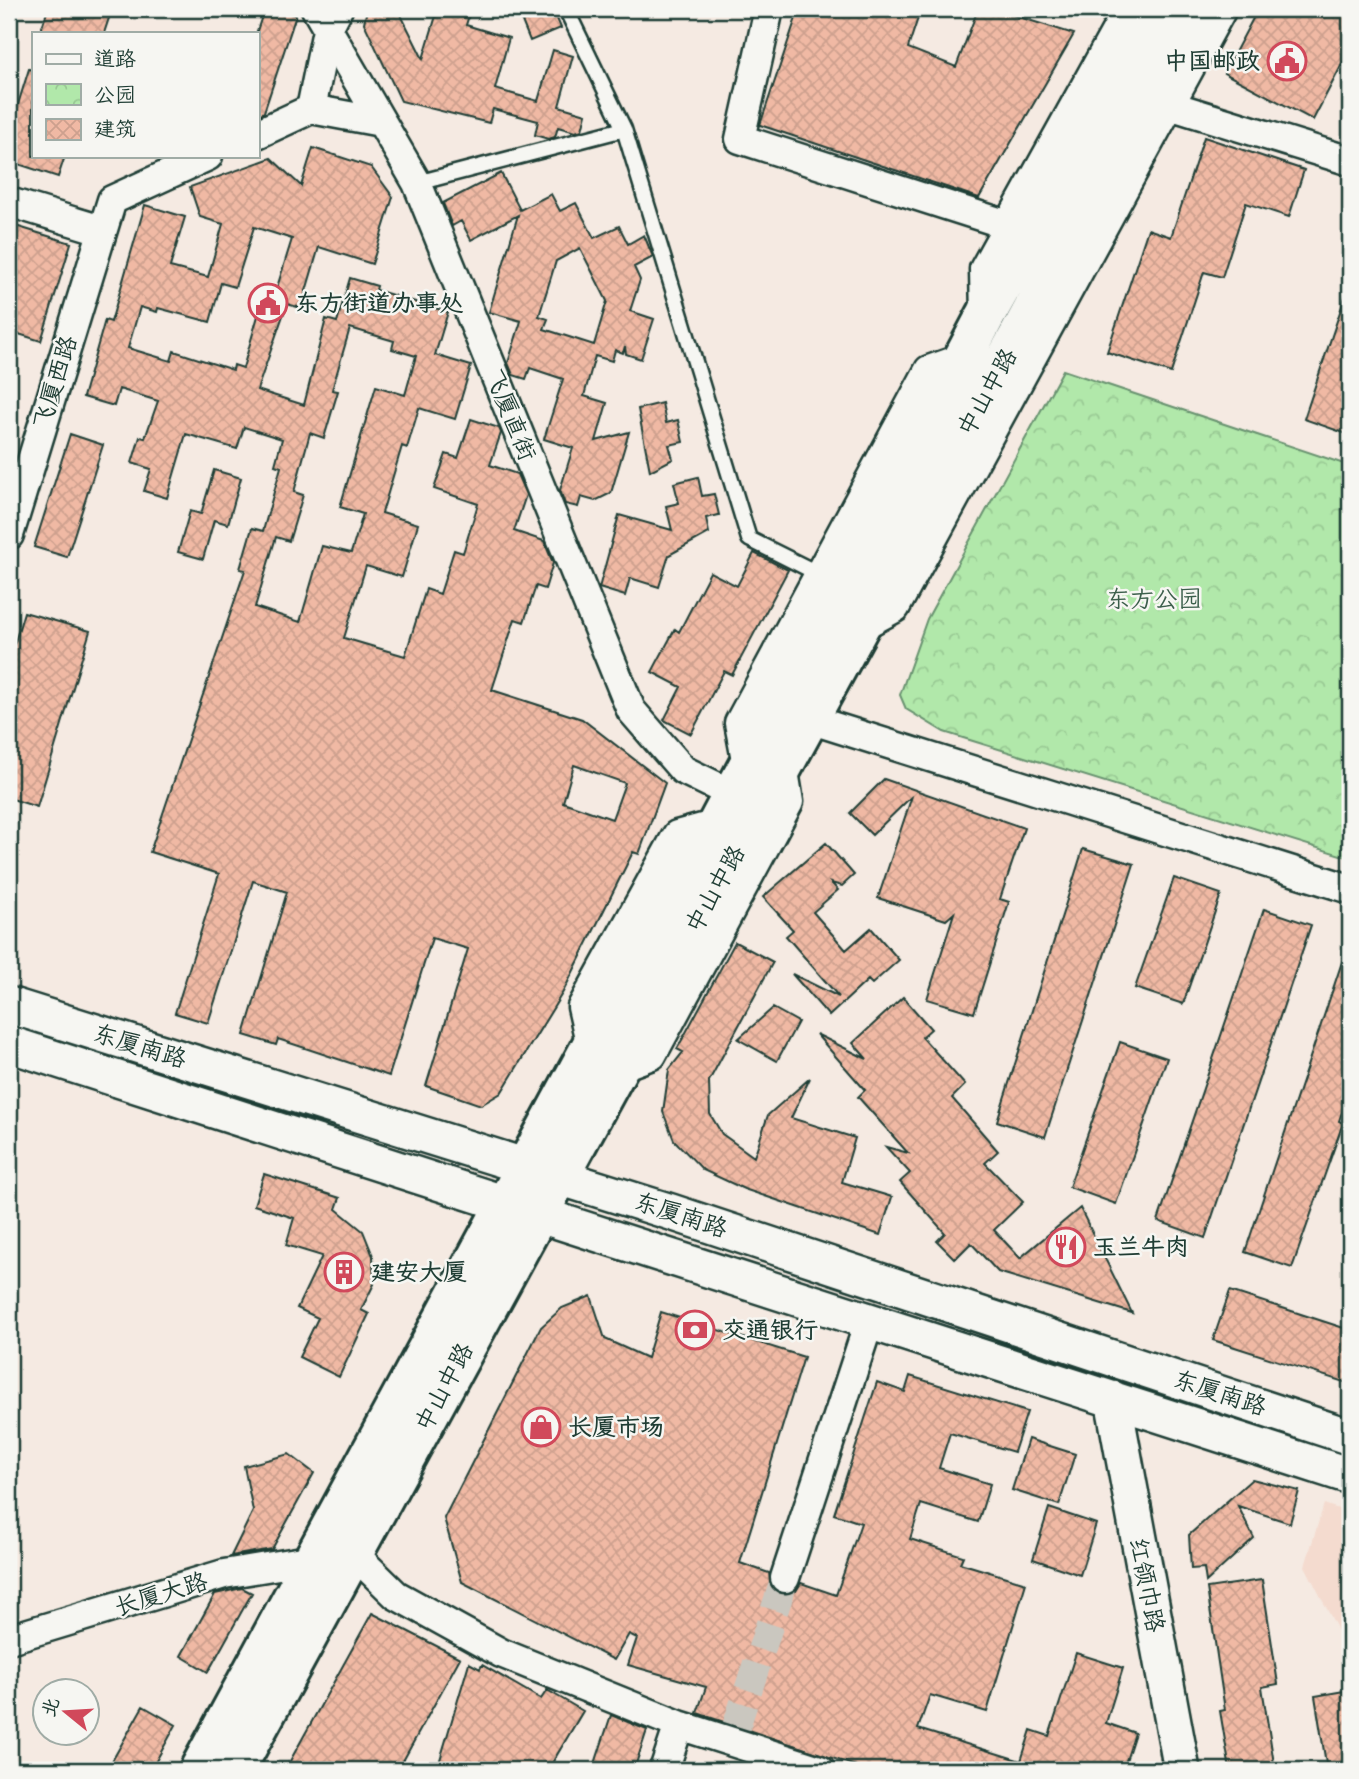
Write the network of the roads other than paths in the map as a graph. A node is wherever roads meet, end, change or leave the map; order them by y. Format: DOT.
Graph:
graph roads {
  1 [pos="566,9"];
  2 [pos="769,9"];
  3 [pos="1129,9"];
  4 [pos="1157,9"];
  5 [pos="1197,9"];
  6 [pos="1222,9"];
  7 [pos="327,16"];
  8 [pos="1117,54"];
  9 [pos="1169,105"];
  10 [pos="311,109"];
  11 [pos="382,122"];
  12 [pos="1133,125"];
  13 [pos="624,129"];
  14 [pos="259,133"];
  15 [pos="204,158"];
  16 [pos="1350,162"];
  17 [pos="1136,166"];
  18 [pos="417,183"];
  19 [pos="9,202"];
  20 [pos="1007,225"];
  21 [pos="101,230"];
  22 [pos="1034,306"];
  23 [pos="985,317"];
  24 [pos="1033,355"];
  25 [pos="963,358"];
  26 [pos="9,535"];
  27 [pos="819,574"];
  28 [pos="858,628"];
  29 [pos="808,719"];
  30 [pos="745,787"];
  31 [pos="1350,889"];
  32 [pos="9,1005"];
  33 [pos="9,1044"];
  34 [pos="604,1057"];
  35 [pos="543,1172"];
  36 [pos="522,1210"];
  37 [pos="870,1319"];
  38 [pos="1113,1399"];
  39 [pos="1350,1437"];
  40 [pos="1350,1476"];
  41 [pos="354,1554"];
  42 [pos="315,1559"];
  43 [pos="785,1578"];
  44 [pos="9,1639"];
  45 [pos="679,1725"];
  46 [pos="199,1770"];
  47 [pos="235,1770"];
  48 [pos="664,1770"];
  49 [pos="819,1770"];
  50 [pos="1182,1770"];
  1 -- 13 [label="lane"];
  2 -- 20 [label="street"];
  3 -- 8 [label="street"];
  4 -- 8 [label="main road, 中山中路"];
  5 -- 12 [label="main road, 中山中路"];
  6 -- 9 [label="street"];
  7 -- 10 [label="street"];
  7 -- 11 [label="street, 飞厦直街"];
  8 -- 20 [label="street"];
  8 -- 23 [label="main road, 中山中路"];
  9 -- 16 [label="street"];
  9 -- 17 [label="street"];
  10 -- 11 [label="street"];
  10 -- 14 [label="street"];
  11 -- 18 [label="street, 飞厦直街"];
  12 -- 17 [label="street"];
  12 -- 22 [label="main road, 中山中路"];
  13 -- 18 [label="lane"];
  13 -- 27 [label="lane"];
  15 -- 21 [label="street, 飞厦西路"];
  17 -- 24 [label="street"];
  18 -- 30 [label="street, 飞厦直街"];
  19 -- 21 [label="street"];
  20 -- 23 [label="street"];
  21 -- 26 [label="street, 飞厦西路"];
  22 -- 24 [label="street"];
  22 -- 28 [label="main road, 中山中路"];
  23 -- 25 [label="main road, 中山中路"];
  24 -- 28 [label="street"];
  25 -- 27 [label="street"];
  25 -- 30 [label="main road, 中山中路"];
  27 -- 30 [label="street"];
  28 -- 29 [label="main road, 中山中路"];
  29 -- 30 [label="main road, 中山中路"];
  29 -- 31 [label="street"];
  30 -- 34 [label="main road, 中山中路"];
  30 -- 34 [label="main road, 中山中路"];
  32 -- 35 [label="street, 东厦南路"];
  33 -- 36 [label="street, 东厦南路"];
  34 -- 35 [label="main road, 中山中路"];
  35 -- 36 [label="main road, 中山中路"];
  35 -- 39 [label="street, 东厦南路"];
  36 -- 37 [label="street, 东厦南路"];
  36 -- 41 [label="main road, 中山中路"];
  36 -- 42 [label="main road, 中山中路"];
  37 -- 38 [label="street, 东厦南路"];
  37 -- 43 [label="street"];
  38 -- 40 [label="street, 东厦南路"];
  38 -- 50 [label="street, 红领巾路"];
  41 -- 45 [label="street"];
  41 -- 47 [label="main road, 中山中路"];
  42 -- 44 [label="street, 长厦大路"];
  42 -- 46 [label="main road, 中山中路"];
  45 -- 48 [label="street"];
  45 -- 49 [label="street"];
}
